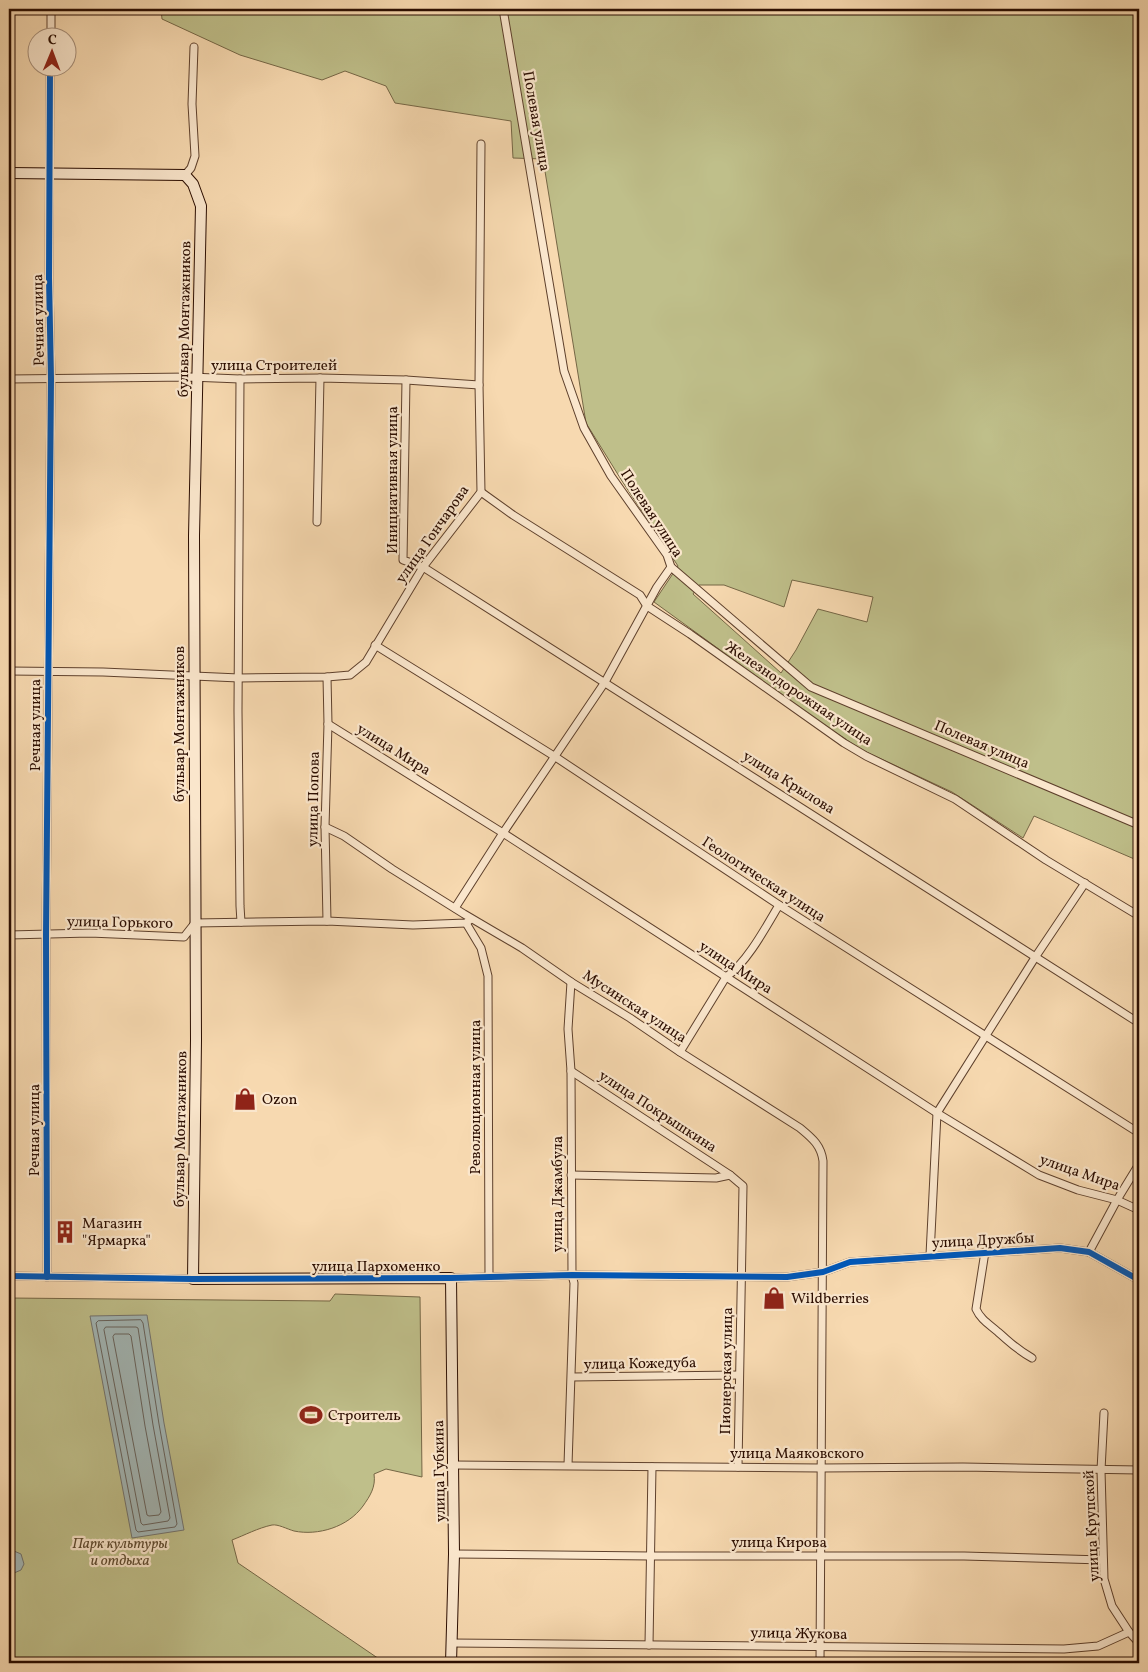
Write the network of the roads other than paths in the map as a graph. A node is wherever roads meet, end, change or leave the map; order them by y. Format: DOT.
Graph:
graph roads {
  1 [pos="51,9"];
  2 [pos="503,9"];
  3 [pos="51,28"];
  4 [pos="194,47"];
  5 [pos="50,78"];
  6 [pos="481,144"];
  7 [pos="9,173"];
  8 [pos="49,173"];
  9 [pos="185,175"];
  10 [pos="198,378"];
  11 [pos="320,378"];
  12 [pos="9,379"];
  13 [pos="51,379"];
  14 [pos="240,379"];
  15 [pos="406,380"];
  16 [pos="479,385"];
  17 [pos="481,492"];
  18 [pos="317,522"];
  19 [pos="423,567"];
  20 [pos="671,567"];
  21 [pos="647,606"];
  22 [pos="376,645"];
  23 [pos="9,671"];
  24 [pos="48,671"];
  25 [pos="194,676"];
  26 [pos="327,677"];
  27 [pos="239,678"];
  28 [pos="604,682"];
  29 [pos="328,724"];
  30 [pos="554,756"];
  31 [pos="1139,825"];
  32 [pos="325,827"];
  33 [pos="503,833"];
  34 [pos="1085,883"];
  35 [pos="779,906"];
  36 [pos="455,908"];
  37 [pos="1139,916"];
  38 [pos="326,921"];
  39 [pos="469,921"];
  40 [pos="242,922"];
  41 [pos="195,923"];
  42 [pos="9,935"];
  43 [pos="46,935"];
  44 [pos="1036,956"];
  45 [pos="726,977"];
  46 [pos="571,982"];
  47 [pos="1139,1023"];
  48 [pos="984,1036"];
  49 [pos="680,1052"];
  50 [pos="571,1071"];
  51 [pos="937,1113"];
  52 [pos="1139,1133"];
  53 [pos="1139,1164"];
  54 [pos="571,1175"];
  55 [pos="730,1175"];
  56 [pos="1117,1200"];
  57 [pos="1139,1210"];
  58 [pos="985,1252"];
  59 [pos="1089,1252"];
  60 [pos="930,1256"];
  61 [pos="823,1272"];
  62 [pos="572,1275"];
  63 [pos="9,1276"];
  64 [pos="489,1276"];
  65 [pos="47,1277"];
  66 [pos="742,1277"];
  67 [pos="451,1278"];
  68 [pos="193,1279"];
  69 [pos="1139,1280"];
  70 [pos="1032,1358"];
  71 [pos="739,1375"];
  72 [pos="572,1377"];
  73 [pos="1104,1414"];
  74 [pos="454,1465"];
  75 [pos="568,1466"];
  76 [pos="652,1467"];
  77 [pos="738,1467"];
  78 [pos="821,1468"];
  79 [pos="1101,1470"];
  80 [pos="1139,1470"];
  81 [pos="454,1554"];
  82 [pos="651,1556"];
  83 [pos="821,1556"];
  84 [pos="1103,1560"];
  85 [pos="1129,1632"];
  86 [pos="451,1643"];
  87 [pos="1139,1643"];
  88 [pos="649,1645"];
  89 [pos="820,1647"];
  90 [pos="451,1663"];
  91 [pos="820,1663"];
  1 -- 3 [label="street"];
  2 -- 20 [label="street, Полевая улица"];
  4 -- 9 [label="street"];
  5 -- 8 [label="street, Речная улица"];
  6 -- 16 [label="street, улица Гончарова"];
  7 -- 8 [label="street"];
  8 -- 9 [label="street"];
  8 -- 13 [label="street, Речная улица"];
  9 -- 10 [label="street, бульвар Монтажников"];
  10 -- 13 [label="street, улица Строителей"];
  10 -- 14 [label="street, улица Строителей"];
  10 -- 25 [label="street, бульвар Монтажников"];
  11 -- 14 [label="street, улица Строителей"];
  11 -- 15 [label="street, улица Строителей"];
  11 -- 18 [label="street"];
  12 -- 13 [label="street, улица Строителей"];
  13 -- 24 [label="street, Речная улица"];
  14 -- 27 [label="street"];
  15 -- 16 [label="street, улица Строителей"];
  15 -- 19 [label="street, Инициативная улица"];
  16 -- 17 [label="street, улица Гончарова"];
  17 -- 19 [label="street, улица Гончарова"];
  17 -- 21 [label="street, Железнодорожная улица"];
  19 -- 22 [label="street, улица Гончарова"];
  19 -- 28 [label="street, улица Крылова"];
  20 -- 21 [label="street"];
  20 -- 31 [label="street, Полевая улица"];
  21 -- 28 [label="street"];
  21 -- 34 [label="street, Железнодорожная улица"];
  22 -- 26 [label="street, улица Гончарова"];
  22 -- 30 [label="street, Геологическая улица"];
  23 -- 24 [label="street, улица Гончарова"];
  24 -- 25 [label="street, улица Гончарова"];
  24 -- 43 [label="street, Речная улица"];
  25 -- 27 [label="street, улица Гончарова"];
  25 -- 41 [label="street, бульвар Монтажников"];
  26 -- 27 [label="street, улица Гончарова"];
  26 -- 29 [label="street, улица Попова"];
  27 -- 40 [label="street"];
  28 -- 30 [label="street"];
  28 -- 44 [label="street, улица Крылова"];
  29 -- 32 [label="street, улица Попова"];
  29 -- 33 [label="street, улица Мира"];
  30 -- 33 [label="street"];
  30 -- 35 [label="street, Геологическая улица"];
  32 -- 36 [label="street, Мусинская улица"];
  32 -- 38 [label="street, улица Попова"];
  33 -- 36 [label="street"];
  33 -- 45 [label="street, улица Мира"];
  34 -- 37 [label="street, Железнодорожная улица"];
  34 -- 44 [label="street"];
  35 -- 45 [label="street"];
  35 -- 48 [label="street, Геологическая улица"];
  36 -- 39 [label="street, Мусинская улица"];
  38 -- 39 [label="street"];
  38 -- 40 [label="street"];
  39 -- 46 [label="street, Мусинская улица"];
  39 -- 64 [label="street, Революционная улица"];
  40 -- 41 [label="street"];
  41 -- 43 [label="street, улица Горького"];
  41 -- 68 [label="street, бульвар Монтажников"];
  42 -- 43 [label="street, улица Горького"];
  43 -- 65 [label="street, Речная улица"];
  44 -- 47 [label="street, улица Крылова"];
  44 -- 48 [label="street"];
  45 -- 49 [label="street"];
  45 -- 51 [label="street, улица Мира"];
  46 -- 49 [label="street, Мусинская улица"];
  46 -- 50 [label="street, улица Джамбула"];
  48 -- 51 [label="street"];
  48 -- 52 [label="street, Геологическая улица"];
  49 -- 61 [label="street, Мусинская улица"];
  50 -- 54 [label="street, улица Джамбула"];
  50 -- 55 [label="street, улица Покрышкина"];
  51 -- 56 [label="street, улица Мира"];
  51 -- 60 [label="street"];
  53 -- 56 [label="street"];
  54 -- 55 [label="street, улица Покрышкина"];
  54 -- 62 [label="street, улица Джамбула"];
  55 -- 66 [label="street, улица Покрышкина"];
  56 -- 57 [label="street, улица Мира"];
  56 -- 59 [label="street"];
  58 -- 59 [label="street, улица Дружбы"];
  58 -- 60 [label="street, улица Дружбы"];
  58 -- 70 [label="street"];
  59 -- 69 [label="street, улица Дружбы"];
  60 -- 61 [label="street, улица Дружбы"];
  61 -- 66 [label="street, улица Дружбы"];
  61 -- 78 [label="street, Мусинская улица"];
  62 -- 64 [label="street, улица Пархоменко"];
  62 -- 66 [label="street, улица Пархоменко"];
  62 -- 72 [label="street, улица Джамбула"];
  63 -- 65 [label="street, улица Пархоменко"];
  64 -- 67 [label="street, улица Пархоменко"];
  65 -- 68 [label="street, улица Пархоменко"];
  66 -- 71 [label="street, Пионерская улица"];
  67 -- 68 [label="street, улица Пархоменко"];
  67 -- 74 [label="street, улица Губкина"];
  71 -- 72 [label="street, улица Кожедуба"];
  71 -- 77 [label="street, Пионерская улица"];
  72 -- 75 [label="street, улица Джамбула"];
  73 -- 79 [label="street, улица Крупской"];
  74 -- 75 [label="street, улица Маяковского"];
  74 -- 81 [label="street, улица Губкина"];
  75 -- 76 [label="street, улица Маяковского"];
  76 -- 77 [label="street, улица Маяковского"];
  76 -- 82 [label="street"];
  77 -- 78 [label="street, улица Маяковского"];
  78 -- 79 [label="street, улица Маяковского"];
  78 -- 83 [label="street, Мусинская улица"];
  79 -- 80 [label="street, улица Маяковского"];
  79 -- 84 [label="street, улица Крупской"];
  81 -- 82 [label="street, улица Кирова"];
  81 -- 86 [label="street, улица Губкина"];
  82 -- 83 [label="street, улица Кирова"];
  82 -- 88 [label="street"];
  83 -- 84 [label="street, улица Кирова"];
  83 -- 89 [label="street, Мусинская улица"];
  84 -- 85 [label="street, улица Крупской"];
  85 -- 87 [label="street"];
  85 -- 89 [label="street, улица Жукова"];
  86 -- 88 [label="street, улица Жукова"];
  86 -- 90 [label="street, улица Губкина"];
  88 -- 89 [label="street, улица Жукова"];
  89 -- 91 [label="street, Мусинская улица"];
}
